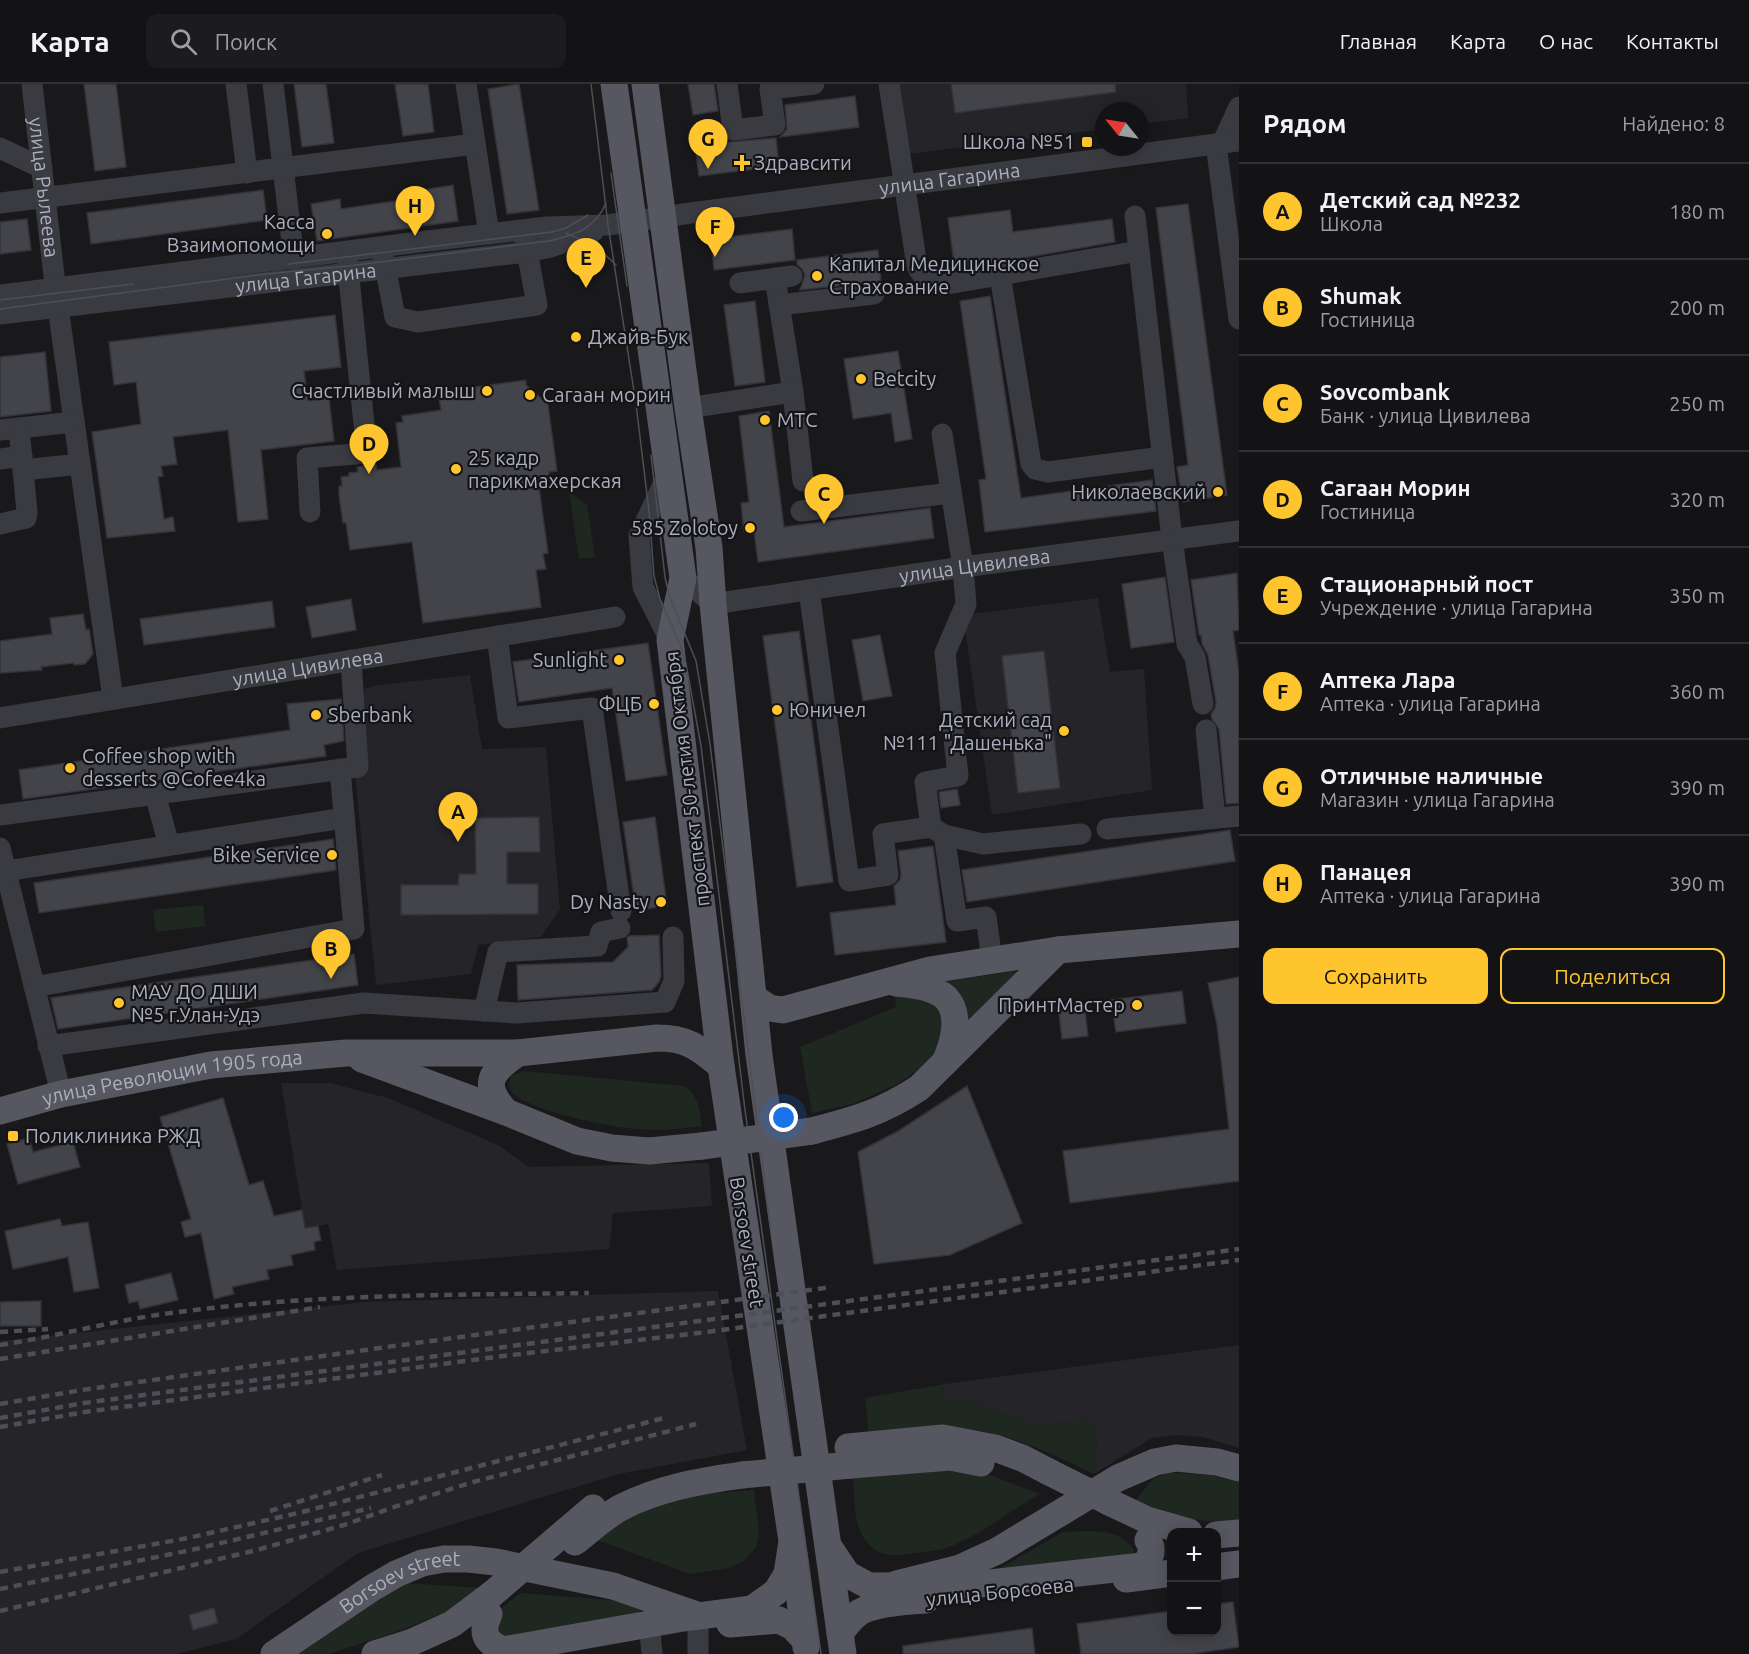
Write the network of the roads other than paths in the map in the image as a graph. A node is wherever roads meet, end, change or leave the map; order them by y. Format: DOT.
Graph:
graph roads {
  1 [pos="32,84"];
  2 [pos="236,84"];
  3 [pos="273,84"];
  4 [pos="466,84"];
  5 [pos="614,84"];
  6 [pos="645,84"];
  7 [pos="727,84"];
  8 [pos="814,84"];
  9 [pos="889,84"];
  10 [pos="1239,107"];
  11 [pos="1226,143"];
  12 [pos="475,144"];
  13 [pos="0,148"];
  14 [pos="42,168"];
  15 [pos="284,168"];
  16 [pos="247,173"];
  17 [pos="904,185"];
  18 [pos="46,198"];
  19 [pos="0,203"];
  20 [pos="1135,216"];
  21 [pos="662,217"];
  22 [pos="621,223"];
  23 [pos="523,230"];
  24 [pos="489,234"];
  25 [pos="381,246"];
  26 [pos="346,251"];
  27 [pos="527,252"];
  28 [pos="1139,252"];
  29 [pos="294,258"];
  30 [pos="385,268"];
  31 [pos="349,272"];
  32 [pos="1000,275"];
  33 [pos="740,283"];
  34 [pos="873,294"];
  35 [pos="0,295"];
  36 [pos="57,299"];
  37 [pos="779,305"];
  38 [pos="0,314"];
  39 [pos="1239,319"];
  40 [pos="792,392"];
  41 [pos="688,408"];
  42 [pos="74,422"];
  43 [pos="9,429"];
  44 [pos="942,434"];
  45 [pos="1163,457"];
  46 [pos="0,459"];
  47 [pos="22,463"];
  48 [pos="80,464"];
  49 [pos="667,476"];
  50 [pos="803,481"];
  51 [pos="951,493"];
  52 [pos="801,511"];
  53 [pos="310,512"];
  54 [pos="0,524"];
  55 [pos="1239,531"];
  56 [pos="1172,540"];
  57 [pos="963,567"];
  58 [pos="683,578"];
  59 [pos="809,590"];
  60 [pos="713,603"];
  61 [pos="615,617"];
  62 [pos="497,636"];
  63 [pos="670,640"];
  64 [pos="351,660"];
  65 [pos="113,699"];
  66 [pos="1203,704"];
  67 [pos="0,718"];
  68 [pos="1206,730"];
  69 [pos="340,769"];
  70 [pos="156,794"];
  71 [pos="0,815"];
  72 [pos="1239,816"];
  73 [pos="344,818"];
  74 [pos="1215,818"];
  75 [pos="1107,829"];
  76 [pos="938,831"];
  77 [pos="1081,834"];
  78 [pos="169,845"];
  79 [pos="0,848"];
  80 [pos="6,871"];
  81 [pos="1239,934"];
  82 [pos="673,937"];
  83 [pos="1058,950"];
  84 [pos="992,960"];
  85 [pos="889,983"];
  86 [pos="34,987"];
  87 [pos="754,998"];
  88 [pos="783,1010"];
  89 [pos="484,1011"];
  90 [pos="716,1011"];
  91 [pos="48,1046"];
  92 [pos="346,1053"];
  93 [pos="518,1053"];
  94 [pos="759,1055"];
  95 [pos="943,1065"];
  96 [pos="721,1066"];
  97 [pos="61,1094"];
  98 [pos="0,1111"];
  99 [pos="506,1112"];
  100 [pos="742,1467"];
  101 [pos="1239,1468"];
  102 [pos="1105,1509"];
  103 [pos="1173,1528"];
  104 [pos="1239,1533"];
  105 [pos="1221,1535"];
  106 [pos="792,1541"];
  107 [pos="1160,1544"];
  108 [pos="828,1545"];
  109 [pos="1167,1574"];
  110 [pos="896,1584"];
  111 [pos="494,1604"];
  112 [pos="694,1620"];
  113 [pos="651,1643"];
  114 [pos="841,1644"];
  115 [pos="806,1647"];
  116 [pos="274,1654"];
  117 [pos="375,1654"];
  118 [pos="431,1654"];
  119 [pos="518,1654"];
  120 [pos="698,1654"];
  1 -- 14 [label="street, улица Рылеева"];
  2 -- 16 [label="street"];
  3 -- 15 [label="street"];
  4 -- 12 [label="street"];
  5 -- 22 [label="main road, проспект 50-летия Октября"];
  6 -- 21 [label="main road, проспект 50-летия Октября"];
  7 -- 8 [label="street"];
  9 -- 17 [label="street"];
  10 -- 11 [label="street"];
  11 -- 17 [label="street, улица Гагарина"];
  11 -- 39 [label="street"];
  12 -- 15 [label="street"];
  12 -- 24 [label="street"];
  13 -- 14 [label="street"];
  14 -- 18 [label="street, улица Рылеева"];
  15 -- 16 [label="street"];
  15 -- 29 [label="street"];
  16 -- 18 [label="street"];
  17 -- 21 [label="street, улица Гагарина"];
  17 -- 32 [label="street"];
  18 -- 19 [label="street"];
  18 -- 36 [label="street, улица Рылеева"];
  20 -- 28 [label="street"];
  21 -- 22 [label="street, улица Гагарина"];
  21 -- 41 [label="main road, проспект 50-летия Октября"];
  22 -- 23 [label="street, улица Гагарина"];
  22 -- 27 [label="street, улица Гагарина"];
  22 -- 49 [label="main road, проспект 50-летия Октября"];
  23 -- 24 [label="street, улица Гагарина"];
  23 -- 27 [label="street"];
  24 -- 25 [label="street, улица Гагарина"];
  25 -- 26 [label="street, улица Гагарина"];
  25 -- 30 [label="street"];
  26 -- 29 [label="street, улица Гагарина"];
  26 -- 31 [label="street"];
  27 -- 30 [label="street, улица Гагарина"];
  27 -- 30 [label="street"];
  28 -- 32 [label="street"];
  28 -- 45 [label="street"];
  29 -- 36 [label="street, улица Гагарина"];
  30 -- 31 [label="street, улица Гагарина"];
  31 -- 36 [label="street, улица Гагарина"];
  31 -- 53 [label="street"];
  32 -- 45 [label="street"];
  33 -- 37 [label="street"];
  34 -- 37 [label="street"];
  35 -- 36 [label="street, улица Гагарина"];
  36 -- 38 [label="street, улица Гагарина"];
  36 -- 42 [label="street, улица Рылеева"];
  37 -- 40 [label="street"];
  40 -- 41 [label="street"];
  40 -- 50 [label="street"];
  41 -- 60 [label="main road, проспект 50-летия Октября"];
  42 -- 43 [label="street"];
  42 -- 48 [label="street, улица Рылеева"];
  43 -- 47 [label="street"];
  44 -- 51 [label="street"];
  45 -- 56 [label="street"];
  46 -- 47 [label="street"];
  47 -- 48 [label="street"];
  47 -- 54 [label="street"];
  48 -- 65 [label="street, улица Рылеева"];
  49 -- 58 [label="main road, проспект 50-летия Октября"];
  49 -- 63 [label="street"];
  51 -- 52 [label="street"];
  51 -- 57 [label="street"];
  55 -- 56 [label="street, улица Цивилева"];
  56 -- 57 [label="street, улица Цивилева"];
  56 -- 66 [label="street"];
  57 -- 59 [label="street, улица Цивилева"];
  57 -- 76 [label="street"];
  58 -- 60 [label="street"];
  58 -- 63 [label="main road, проспект 50-летия Октября"];
  59 -- 60 [label="street, улица Цивилева"];
  59 -- 76 [label="street"];
  60 -- 87 [label="main road, проспект 50-летия Октября"];
  61 -- 62 [label="street, улица Цивилева"];
  62 -- 64 [label="street, улица Цивилева"];
  62 -- 89 [label="street"];
  63 -- 90 [label="main road, проспект 50-летия Октября"];
  64 -- 65 [label="street, улица Цивилева"];
  64 -- 69 [label="street"];
  65 -- 67 [label="street, улица Цивилева"];
  68 -- 74 [label="street"];
  69 -- 70 [label="street"];
  69 -- 73 [label="street"];
  70 -- 71 [label="street"];
  70 -- 78 [label="street"];
  72 -- 74 [label="street"];
  73 -- 78 [label="street"];
  73 -- 86 [label="street"];
  74 -- 75 [label="street"];
  76 -- 77 [label="street"];
  76 -- 84 [label="street"];
  78 -- 80 [label="street"];
  79 -- 80 [label="street"];
  80 -- 86 [label="street"];
  81 -- 83 [label="main road, улица Революции 1905 года"];
  82 -- 89 [label="street"];
  83 -- 84 [label="main road, улица Революции 1905 года"];
  83 -- 95 [label="main road, улица Революции 1905 года"];
  84 -- 85 [label="main road, улица Революции 1905 года"];
  85 -- 88 [label="main road, улица Революции 1905 года"];
  85 -- 95 [label="main road, улица Революции 1905 года"];
  86 -- 91 [label="street"];
  87 -- 88 [label="main road"];
  87 -- 94 [label="main road, проспект 50-летия Октября"];
  88 -- 94 [label="main road"];
  89 -- 91 [label="street"];
  90 -- 96 [label="main road, Borsoev street"];
  91 -- 97 [label="street"];
  92 -- 93 [label="main road, улица Революции 1905 года"];
  92 -- 97 [label="main road, улица Революции 1905 года"];
  92 -- 99 [label="main road, улица Революции 1905 года"];
  93 -- 96 [label="main road, улица Революции 1905 года"];
  93 -- 99 [label="main road"];
  94 -- 108 [label="main road, проспект 50-летия Октября"];
  95 -- 99 [label="main road, улица Революции 1905 года, bridge"];
  96 -- 106 [label="main road, Borsoev street"];
  97 -- 98 [label="main road, улица Революции 1905 года"];
  100 -- 102 [label="main road, bridge"];
  100 -- 111 [label="main road"];
  100 -- 111 [label="main road, bridge"];
  101 -- 110 [label="main road"];
  102 -- 103 [label="main road"];
  102 -- 107 [label="main road"];
  104 -- 105 [label="main road"];
  106 -- 112 [label="main road, Borsoev street"];
  106 -- 115 [label="main road"];
  107 -- 110 [label="main road"];
  108 -- 110 [label="main road"];
  108 -- 114 [label="main road, проспект 50-летия Октября"];
  109 -- 114 [label="main road, улица Борсоева"];
  111 -- 112 [label="main road"];
  111 -- 117 [label="main road"];
  111 -- 118 [label="main road"];
  112 -- 113 [label="main road, Borsoev street"];
  112 -- 115 [label="main road, Borsoev street"];
  112 -- 116 [label="main road, Borsoev street"];
  112 -- 120 [label="street"];
  113 -- 119 [label="main road, Borsoev street"];
}
